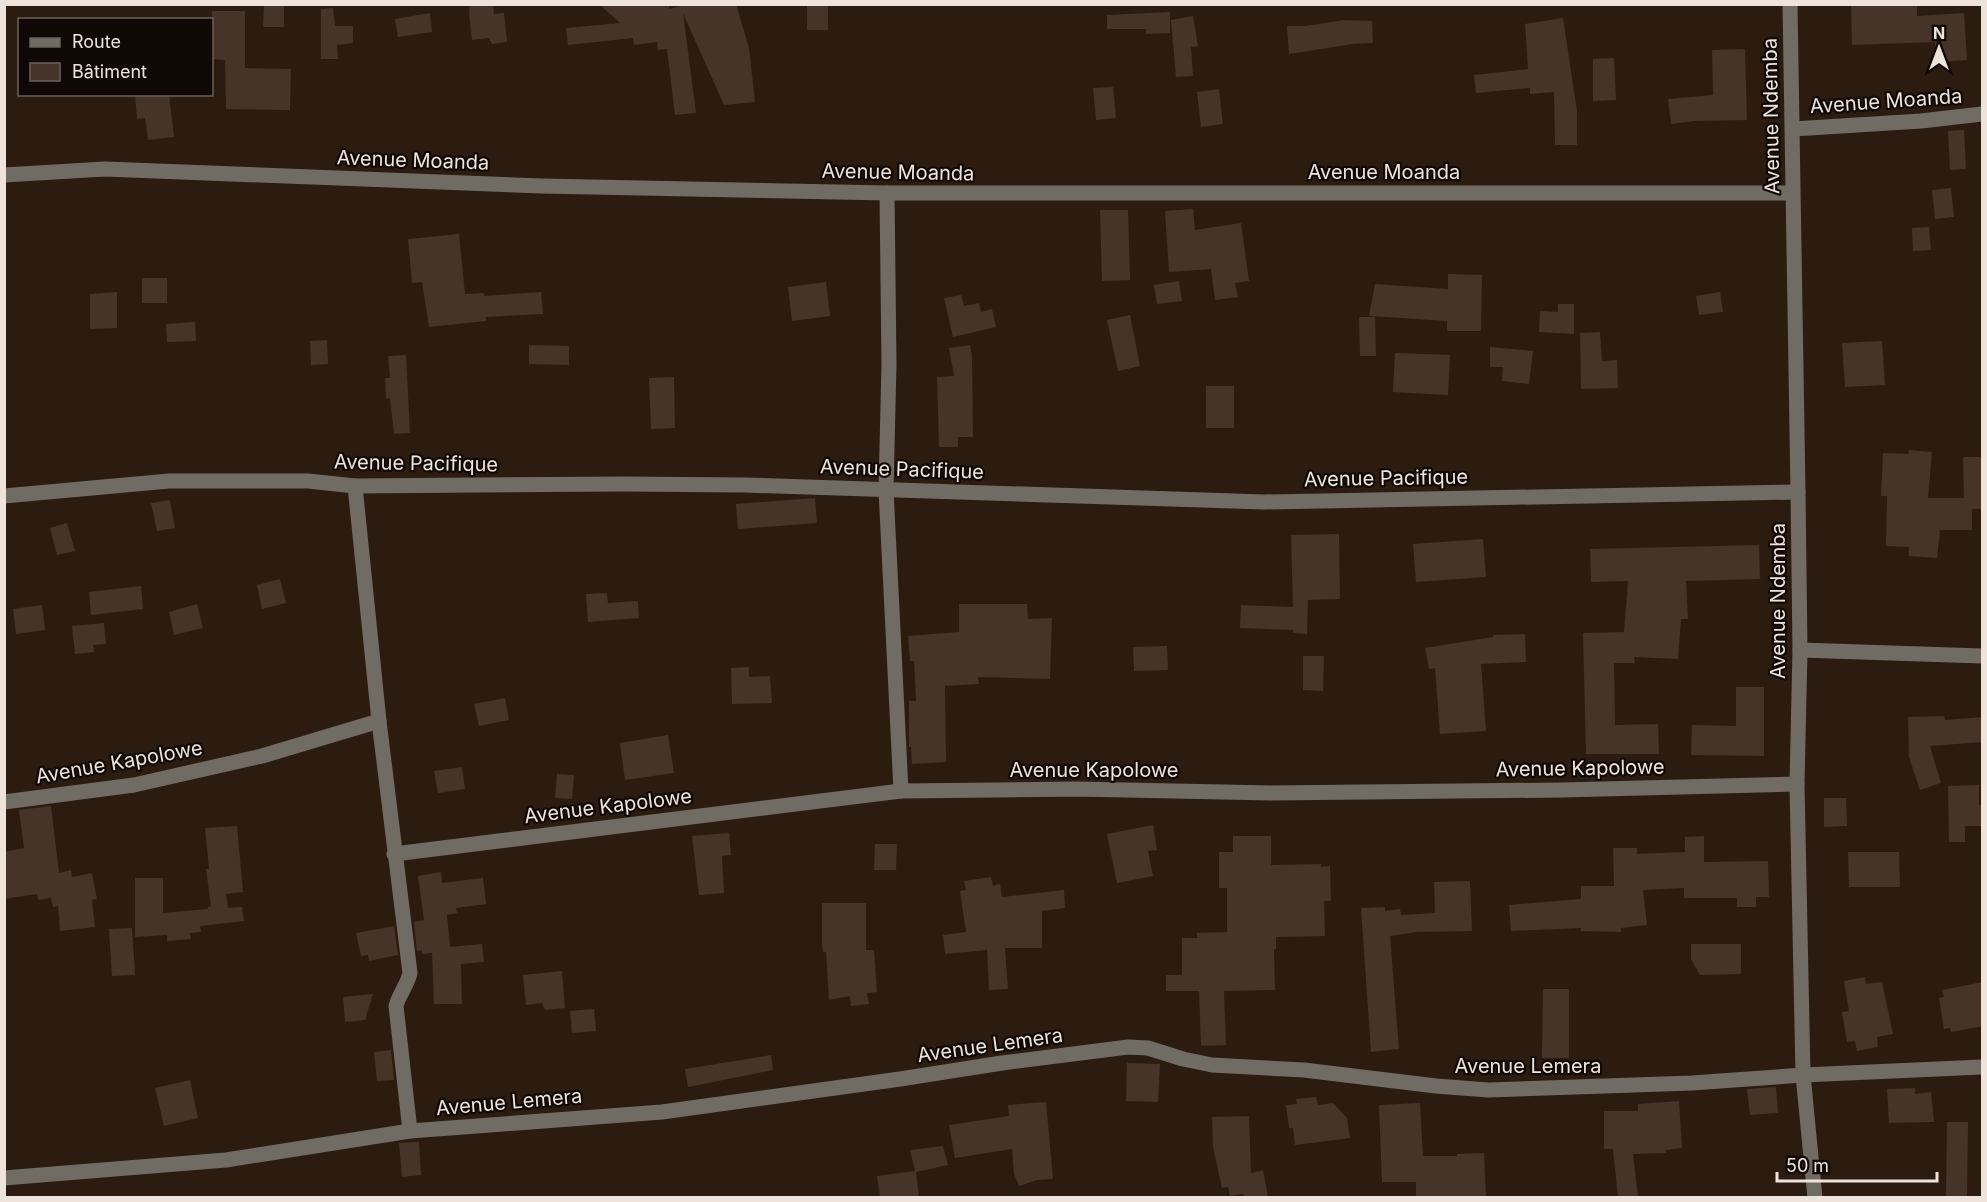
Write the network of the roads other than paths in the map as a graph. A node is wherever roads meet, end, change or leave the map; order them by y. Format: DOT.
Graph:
graph roads {
  1 [pos="1790,4"];
  2 [pos="1983,114"];
  3 [pos="1792,129"];
  4 [pos="4,175"];
  5 [pos="887,194"];
  6 [pos="1792,194"];
  7 [pos="355,486"];
  8 [pos="886,490"];
  9 [pos="1798,492"];
  10 [pos="4,496"];
  11 [pos="1800,650"];
  12 [pos="1983,657"];
  13 [pos="379,721"];
  14 [pos="1797,784"];
  15 [pos="901,791"];
  16 [pos="4,802"];
  17 [pos="394,854"];
  18 [pos="1983,1067"];
  19 [pos="1803,1075"];
  20 [pos="410,1131"];
  21 [pos="4,1178"];
  22 [pos="1815,1197"];
  1 -- 3 [label="street, Avenue Ndemba"];
  2 -- 3 [label="street, Avenue Moanda"];
  3 -- 6 [label="street, Avenue Ndemba"];
  4 -- 5 [label="street, Avenue Moanda"];
  5 -- 6 [label="street, Avenue Moanda"];
  5 -- 8 [label="street"];
  6 -- 9 [label="street, Avenue Ndemba"];
  7 -- 8 [label="street, Avenue Pacifique"];
  7 -- 10 [label="street, Avenue Pacifique"];
  7 -- 13 [label="street"];
  8 -- 9 [label="street, Avenue Pacifique"];
  8 -- 15 [label="street"];
  9 -- 11 [label="street, Avenue Ndemba"];
  11 -- 12 [label="street"];
  11 -- 14 [label="street, Avenue Ndemba"];
  13 -- 16 [label="street, Avenue Kapolowe"];
  13 -- 17 [label="street"];
  14 -- 15 [label="street, Avenue Kapolowe"];
  14 -- 19 [label="street, Avenue Ndemba"];
  15 -- 17 [label="street, Avenue Kapolowe"];
  17 -- 20 [label="street"];
  18 -- 19 [label="street, Avenue Lemera"];
  19 -- 20 [label="street, Avenue Lemera"];
  19 -- 22 [label="street, Avenue Ndemba"];
  20 -- 21 [label="street, Avenue Lemera"];
}
